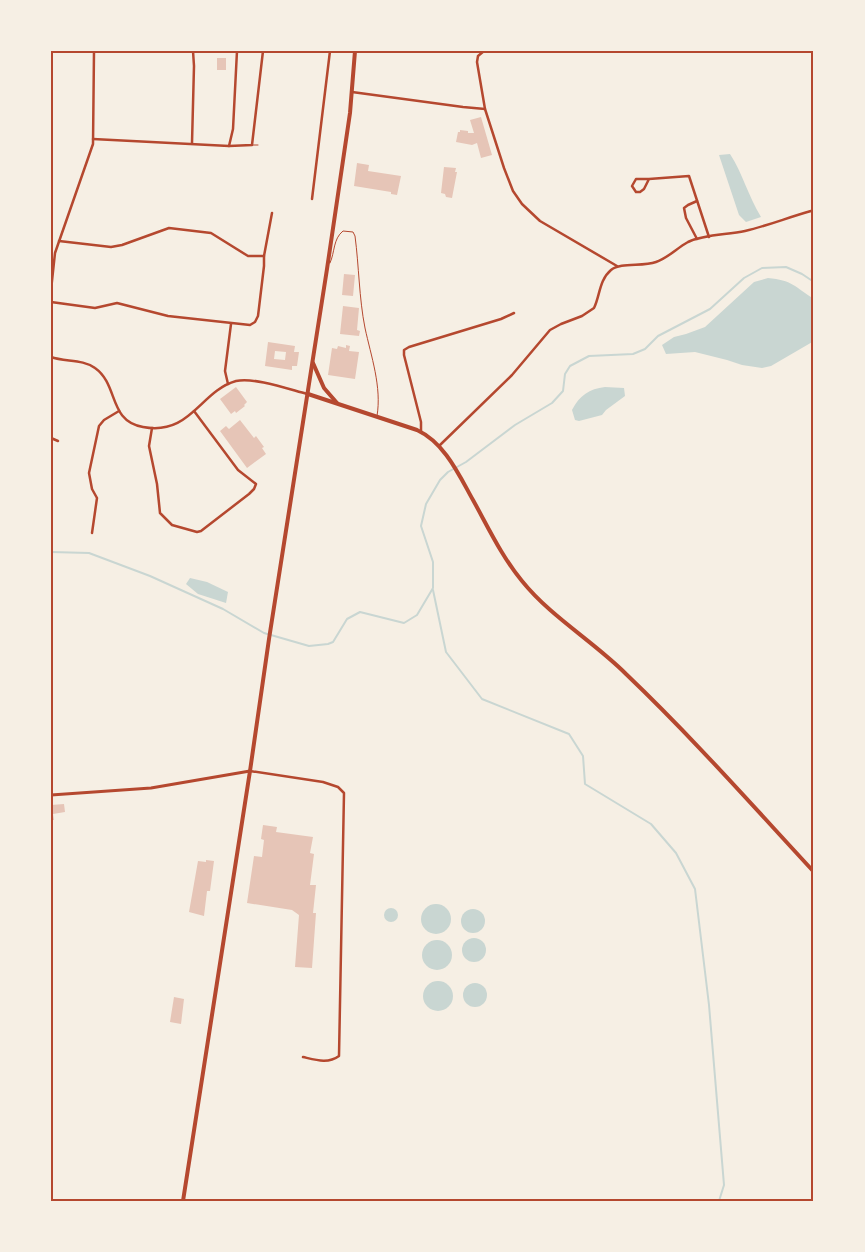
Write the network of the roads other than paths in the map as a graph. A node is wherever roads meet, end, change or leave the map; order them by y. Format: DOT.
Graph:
graph roads {
  1 [pos="94,51"];
  2 [pos="193,51"];
  3 [pos="238,51"];
  4 [pos="264,51"];
  5 [pos="330,51"];
  6 [pos="355,51"];
  7 [pos="484,51"];
  8 [pos="352,92"];
  9 [pos="485,109"];
  10 [pos="93,139"];
  11 [pos="192,143"];
  12 [pos="252,145"];
  13 [pos="258,145"];
  14 [pos="229,146"];
  15 [pos="650,179"];
  16 [pos="312,199"];
  17 [pos="697,201"];
  18 [pos="811,210"];
  19 [pos="272,212"];
  20 [pos="709,237"];
  21 [pos="697,240"];
  22 [pos="59,241"];
  23 [pos="264,256"];
  24 [pos="618,266"];
  25 [pos="328,268"];
  26 [pos="51,290"];
  27 [pos="51,302"];
  28 [pos="514,313"];
  29 [pos="231,324"];
  30 [pos="51,357"];
  31 [pos="313,363"];
  32 [pos="228,384"];
  33 [pos="308,394"];
  34 [pos="338,403"];
  35 [pos="119,411"];
  36 [pos="194,411"];
  37 [pos="376,416"];
  38 [pos="152,428"];
  39 [pos="422,432"];
  40 [pos="51,438"];
  41 [pos="58,441"];
  42 [pos="439,446"];
  43 [pos="92,533"];
  44 [pos="250,771"];
  45 [pos="51,795"];
  46 [pos="814,872"];
  47 [pos="304,1058"];
  48 [pos="183,1201"];
  1 -- 10 [label="street"];
  2 -- 11 [label="street"];
  3 -- 14 [label="street"];
  4 -- 12 [label="street"];
  5 -- 16 [label="street"];
  6 -- 8 [label="main road"];
  7 -- 9 [label="street"];
  8 -- 9 [label="street"];
  8 -- 25 [label="main road"];
  9 -- 24 [label="street"];
  10 -- 11 [label="street"];
  10 -- 22 [label="street"];
  11 -- 14 [label="street"];
  12 -- 13 [label="lane"];
  12 -- 14 [label="street"];
  15 -- 15 [label="street"];
  15 -- 17 [label="street"];
  17 -- 20 [label="street"];
  17 -- 21 [label="street"];
  18 -- 20 [label="street"];
  19 -- 23 [label="street"];
  20 -- 21 [label="street"];
  21 -- 24 [label="street"];
  22 -- 23 [label="street"];
  22 -- 26 [label="street"];
  23 -- 29 [label="street"];
  24 -- 42 [label="street"];
  25 -- 31 [label="main road"];
  25 -- 37 [label="lane"];
  27 -- 29 [label="street"];
  28 -- 39 [label="street"];
  29 -- 32 [label="street"];
  30 -- 35 [label="street"];
  31 -- 33 [label="main road"];
  31 -- 34 [label="main road"];
  32 -- 33 [label="street"];
  32 -- 36 [label="street"];
  33 -- 34 [label="main road"];
  33 -- 44 [label="main road"];
  34 -- 37 [label="main road"];
  35 -- 38 [label="street"];
  35 -- 43 [label="street"];
  36 -- 38 [label="street"];
  36 -- 38 [label="street"];
  37 -- 39 [label="main road"];
  39 -- 42 [label="main road"];
  40 -- 41 [label="street"];
  42 -- 46 [label="main road"];
  44 -- 45 [label="street"];
  44 -- 47 [label="street"];
  44 -- 48 [label="main road"];
}
